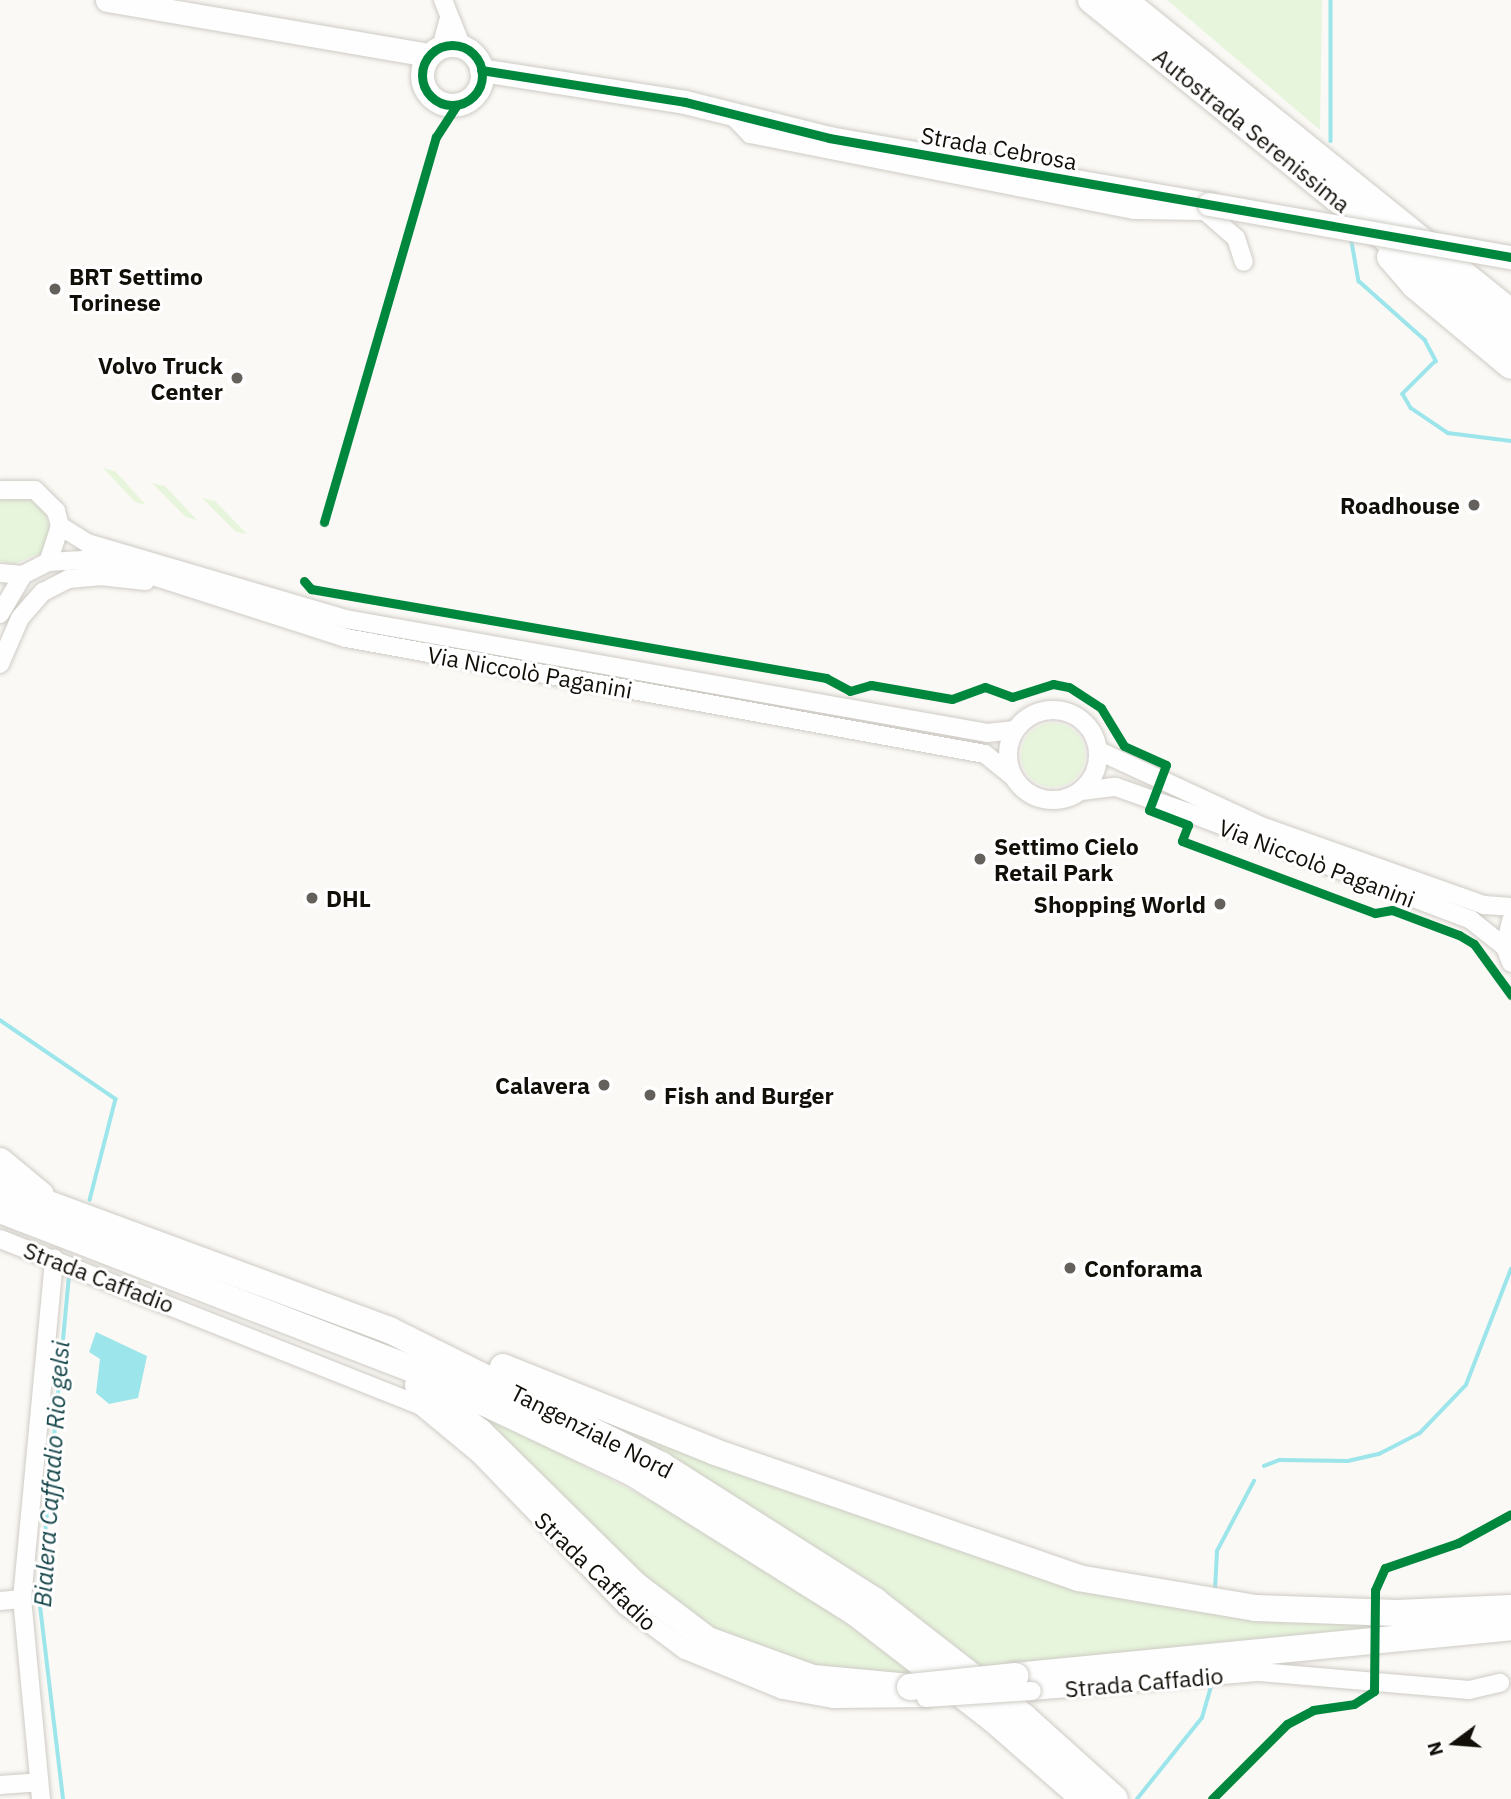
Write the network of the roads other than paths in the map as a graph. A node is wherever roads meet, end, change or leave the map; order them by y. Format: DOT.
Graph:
graph roads {
  1 [pos="107,0"];
  2 [pos="443,0"];
  3 [pos="1091,0"];
  4 [pos="1124,0"];
  5 [pos="444,50"];
  6 [pos="383,51"];
  7 [pos="480,79"];
  8 [pos="423,81"];
  9 [pos="732,114"];
  10 [pos="921,154"];
  11 [pos="897,164"];
  12 [pos="1351,210"];
  13 [pos="1511,257"];
  14 [pos="1244,262"];
  15 [pos="1511,312"];
  16 [pos="1511,340"];
  17 [pos="1511,366"];
  18 [pos="0,490"];
  19 [pos="61,526"];
  20 [pos="48,562"];
  21 [pos="0,573"];
  22 [pos="23,575"];
  23 [pos="156,580"];
  24 [pos="0,614"];
  25 [pos="0,664"];
  26 [pos="1015,730"];
  27 [pos="1098,751"];
  28 [pos="1012,776"];
  29 [pos="1081,791"];
  30 [pos="1511,907"];
  31 [pos="1511,921"];
  32 [pos="1508,955"];
  33 [pos="0,1161"];
  34 [pos="0,1186"];
  35 [pos="58,1210"];
  36 [pos="6,1213"];
  37 [pos="0,1239"];
  38 [pos="54,1259"];
  39 [pos="389,1330"];
  40 [pos="314,1331"];
  41 [pos="22,1599"];
  42 [pos="0,1601"];
  43 [pos="1511,1608"];
  44 [pos="1511,1627"];
  45 [pos="1500,1683"];
  46 [pos="1024,1684"];
  47 [pos="918,1693"];
  48 [pos="0,1785"];
  49 [pos="40,1790"];
  50 [pos="1084,1799"];
  51 [pos="1115,1799"];
  1 -- 6 [label="main road"];
  2 -- 5 [label="street"];
  3 -- 12 [label="highway, Autostrada Serenissima"];
  4 -- 15 [label="highway, Autostrada Serenissima"];
  5 -- 6 [label="main road"];
  5 -- 7 [label="main road"];
  5 -- 8 [label="main road"];
  6 -- 8 [label="main road"];
  7 -- 8 [label="main road, Strada Cebrosa"];
  7 -- 9 [label="main road, Strada Cebrosa"];
  9 -- 10 [label="main road, Strada Cebrosa"];
  9 -- 11 [label="street"];
  10 -- 11 [label="street"];
  10 -- 13 [label="main road, Strada Cebrosa, bridge"];
  11 -- 14 [label="street"];
  12 -- 16 [label="highway, Autostrada Serenissima"];
  12 -- 17 [label="highway"];
  18 -- 19 [label="street"];
  19 -- 20 [label="street"];
  19 -- 26 [label="street, Via Niccolò Paganini"];
  20 -- 22 [label="street"];
  20 -- 23 [label="street, Via Niccolò Paganini"];
  21 -- 22 [label="street"];
  22 -- 24 [label="street"];
  23 -- 25 [label="street"];
  23 -- 28 [label="street, Via Niccolò Paganini"];
  26 -- 27 [label="street"];
  26 -- 28 [label="street"];
  27 -- 29 [label="street"];
  27 -- 30 [label="street, Via Niccolò Paganini"];
  28 -- 29 [label="street"];
  29 -- 32 [label="street, Via Niccolò Paganini"];
  31 -- 32 [label="street"];
  33 -- 35 [label="highway"];
  34 -- 35 [label="highway, Tangenziale Nord"];
  35 -- 39 [label="highway, Tangenziale Nord"];
  36 -- 40 [label="highway, Tangenziale Nord"];
  37 -- 38 [label="street, Strada Caffadio"];
  38 -- 41 [label="street"];
  38 -- 47 [label="street, Strada Caffadio"];
  39 -- 43 [label="highway"];
  39 -- 51 [label="highway, Tangenziale Nord"];
  40 -- 47 [label="highway"];
  40 -- 50 [label="highway, Tangenziale Nord"];
  41 -- 42 [label="street"];
  41 -- 49 [label="street"];
  44 -- 46 [label="highway"];
  45 -- 46 [label="street, Strada Caffadio"];
  46 -- 47 [label="highway, bridge"];
  48 -- 49 [label="street"];
}
